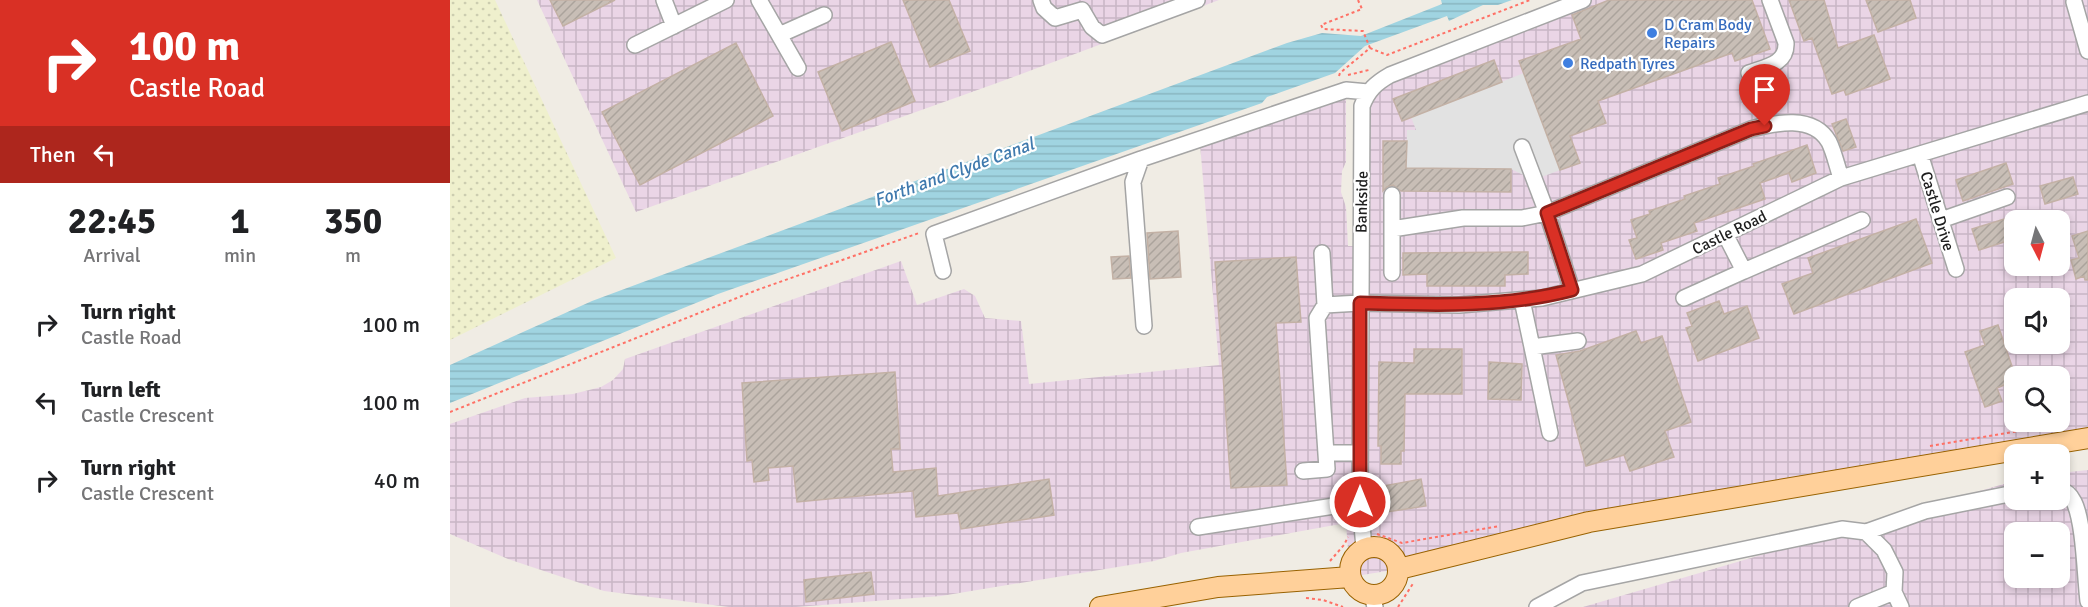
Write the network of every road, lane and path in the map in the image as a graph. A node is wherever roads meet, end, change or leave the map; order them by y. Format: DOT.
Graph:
graph roads {
  1 [pos="664,0"];
  2 [pos="726,0"];
  3 [pos="759,0"];
  4 [pos="1041,0"];
  5 [pos="1197,0"];
  6 [pos="1358,0"];
  7 [pos="1583,0"];
  8 [pos="1770,0"];
  9 [pos="2074,2"];
  10 [pos="824,15"];
  11 [pos="674,26"];
  12 [pos="779,35"];
  13 [pos="635,45"];
  14 [pos="1370,48"];
  15 [pos="2088,51"];
  16 [pos="798,68"];
  17 [pos="1749,73"];
  18 [pos="1390,75"];
  19 [pos="1339,77"];
  20 [pos="1368,92"];
  21 [pos="2088,103"];
  22 [pos="1522,147"];
  23 [pos="1920,154"];
  24 [pos="1141,159"];
  25 [pos="1840,178"];
  26 [pos="1392,195"];
  27 [pos="2007,197"];
  28 [pos="1547,213"];
  29 [pos="1862,220"];
  30 [pos="1941,220"];
  31 [pos="1392,229"];
  32 [pos="1725,234"];
  33 [pos="1322,253"];
  34 [pos="1956,269"];
  35 [pos="943,271"];
  36 [pos="1744,271"];
  37 [pos="1392,273"];
  38 [pos="1572,290"];
  39 [pos="1684,298"];
  40 [pos="1522,300"];
  41 [pos="1360,303"];
  42 [pos="1325,305"];
  43 [pos="1144,326"];
  44 [pos="1578,341"];
  45 [pos="1532,348"];
  46 [pos="1550,433"];
  47 [pos="2088,438"];
  48 [pos="1326,453"];
  49 [pos="1360,453"];
  50 [pos="1303,471"];
  51 [pos="2004,496"];
  52 [pos="2070,496"];
  53 [pos="1360,502"];
  54 [pos="1198,527"];
  55 [pos="1866,532"];
  56 [pos="1364,548"];
  57 [pos="1399,569"];
  58 [pos="1350,577"];
  59 [pos="1894,592"];
  60 [pos="1374,601"];
  61 [pos="2088,601"];
  62 [pos="1100,607"];
  63 [pos="1537,607"];
  64 [pos="1857,607"];
  65 [pos="1901,607"];
  1 -- 11 [label="street"];
  2 -- 11 [label="street"];
  3 -- 12 [label="street"];
  4 -- 5 [label="street"];
  6 -- 14 [label="path"];
  7 -- 18 [label="street"];
  8 -- 17 [label="street"];
  9 -- 15 [label="street"];
  10 -- 12 [label="street"];
  11 -- 13 [label="street"];
  12 -- 16 [label="street"];
  18 -- 19 [label="path"];
  18 -- 20 [label="street"];
  20 -- 24 [label="street"];
  20 -- 41 [label="street, Bankside"];
  21 -- 23 [label="street, Castle Road"];
  22 -- 28 [label="street"];
  23 -- 25 [label="street, Castle Road"];
  23 -- 30 [label="street, Castle Drive"];
  24 -- 35 [label="street"];
  24 -- 43 [label="street"];
  25 -- 28 [label="street"];
  25 -- 32 [label="street, Castle Road"];
  26 -- 31 [label="street"];
  27 -- 30 [label="street"];
  28 -- 31 [label="street"];
  28 -- 38 [label="street"];
  29 -- 36 [label="street"];
  30 -- 34 [label="street, Castle Drive"];
  31 -- 37 [label="street"];
  32 -- 36 [label="street"];
  32 -- 38 [label="street, Castle Road"];
  33 -- 42 [label="street"];
  36 -- 39 [label="street"];
  38 -- 40 [label="street, Castle Road"];
  40 -- 41 [label="street, Castle Road"];
  40 -- 45 [label="street"];
  41 -- 42 [label="street, Castle Road"];
  41 -- 49 [label="street, Bankside"];
  42 -- 48 [label="street"];
  44 -- 45 [label="street"];
  45 -- 46 [label="street"];
  47 -- 57 [label="main road"];
  48 -- 49 [label="street"];
  48 -- 50 [label="street"];
  49 -- 53 [label="street, Bankside"];
  51 -- 55 [label="street"];
  52 -- 61 [label="street"];
  53 -- 54 [label="street"];
  53 -- 56 [label="street, Bankside"];
  55 -- 59 [label="street"];
  55 -- 63 [label="street"];
  56 -- 57 [label="main road"];
  56 -- 58 [label="main road"];
  57 -- 60 [label="main road"];
  58 -- 60 [label="main road"];
  58 -- 62 [label="main road"];
  59 -- 64 [label="street"];
  59 -- 65 [label="street"];
}
